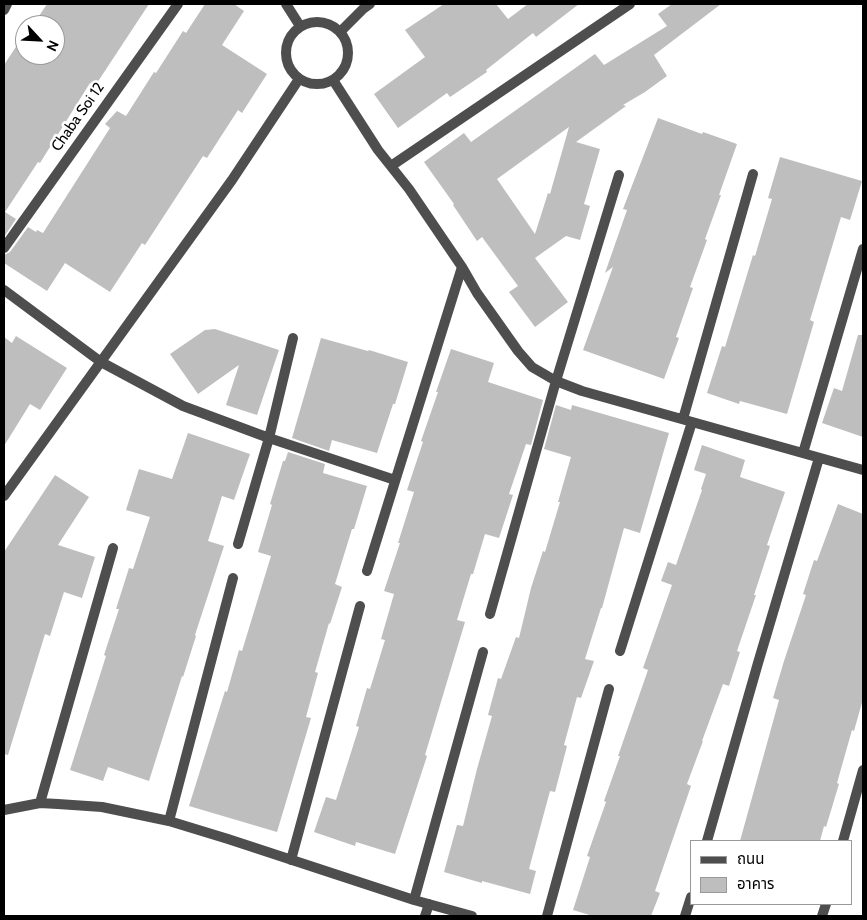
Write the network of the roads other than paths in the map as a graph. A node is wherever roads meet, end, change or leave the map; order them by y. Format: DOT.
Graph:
graph roads {
  1 [pos="7,4"];
  2 [pos="178,4"];
  3 [pos="286,4"];
  4 [pos="370,4"];
  5 [pos="630,4"];
  6 [pos="4,10"];
  7 [pos="300,26"];
  8 [pos="341,31"];
  9 [pos="299,79"];
  10 [pos="333,80"];
  11 [pos="391,166"];
  12 [pos="753,174"];
  13 [pos="619,175"];
  14 [pos="4,248"];
  15 [pos="863,249"];
  16 [pos="462,267"];
  17 [pos="4,290"];
  18 [pos="293,338"];
  19 [pos="101,362"];
  20 [pos="556,381"];
  21 [pos="688,421"];
  22 [pos="268,438"];
  23 [pos="803,453"];
  24 [pos="819,458"];
  25 [pos="863,470"];
  26 [pos="395,480"];
  27 [pos="4,496"];
  28 [pos="238,544"];
  29 [pos="113,548"];
  30 [pos="366,571"];
  31 [pos="233,578"];
  32 [pos="360,606"];
  33 [pos="490,614"];
  34 [pos="620,651"];
  35 [pos="483,652"];
  36 [pos="609,689"];
  37 [pos="863,770"];
  38 [pos="40,804"];
  39 [pos="4,810"];
  40 [pos="169,821"];
  41 [pos="707,840"];
  42 [pos="843,840"];
  43 [pos="291,860"];
  44 [pos="414,900"];
  45 [pos="690,900"];
  46 [pos="429,904"];
  47 [pos="425,916"];
  48 [pos="472,916"];
  49 [pos="547,916"];
  50 [pos="685,916"];
  1 -- 6 [label="street"];
  2 -- 14 [label="street, Chaba Soi 12"];
  3 -- 7 [label="street"];
  4 -- 8 [label="street"];
  5 -- 11 [label="street"];
  7 -- 8 [label="street"];
  7 -- 9 [label="street"];
  8 -- 10 [label="street"];
  9 -- 10 [label="street"];
  9 -- 19 [label="street"];
  10 -- 11 [label="street"];
  11 -- 16 [label="street"];
  12 -- 21 [label="street"];
  13 -- 20 [label="street"];
  15 -- 23 [label="street"];
  16 -- 20 [label="street"];
  16 -- 26 [label="street"];
  17 -- 19 [label="street"];
  18 -- 22 [label="street"];
  19 -- 22 [label="street"];
  19 -- 27 [label="street"];
  20 -- 21 [label="street"];
  20 -- 33 [label="street"];
  21 -- 23 [label="street"];
  21 -- 34 [label="street"];
  22 -- 26 [label="street"];
  22 -- 28 [label="street"];
  23 -- 24 [label="street"];
  24 -- 25 [label="street"];
  24 -- 41 [label="street"];
  26 -- 30 [label="street"];
  29 -- 38 [label="street"];
  31 -- 40 [label="street"];
  32 -- 43 [label="street"];
  35 -- 44 [label="street"];
  36 -- 49 [label="street"];
  37 -- 42 [label="street"];
  38 -- 39 [label="street"];
  38 -- 40 [label="street"];
  40 -- 43 [label="street"];
  43 -- 44 [label="street"];
  44 -- 46 [label="street"];
  45 -- 50 [label="street"];
  46 -- 47 [label="street"];
  46 -- 48 [label="street"];
}
